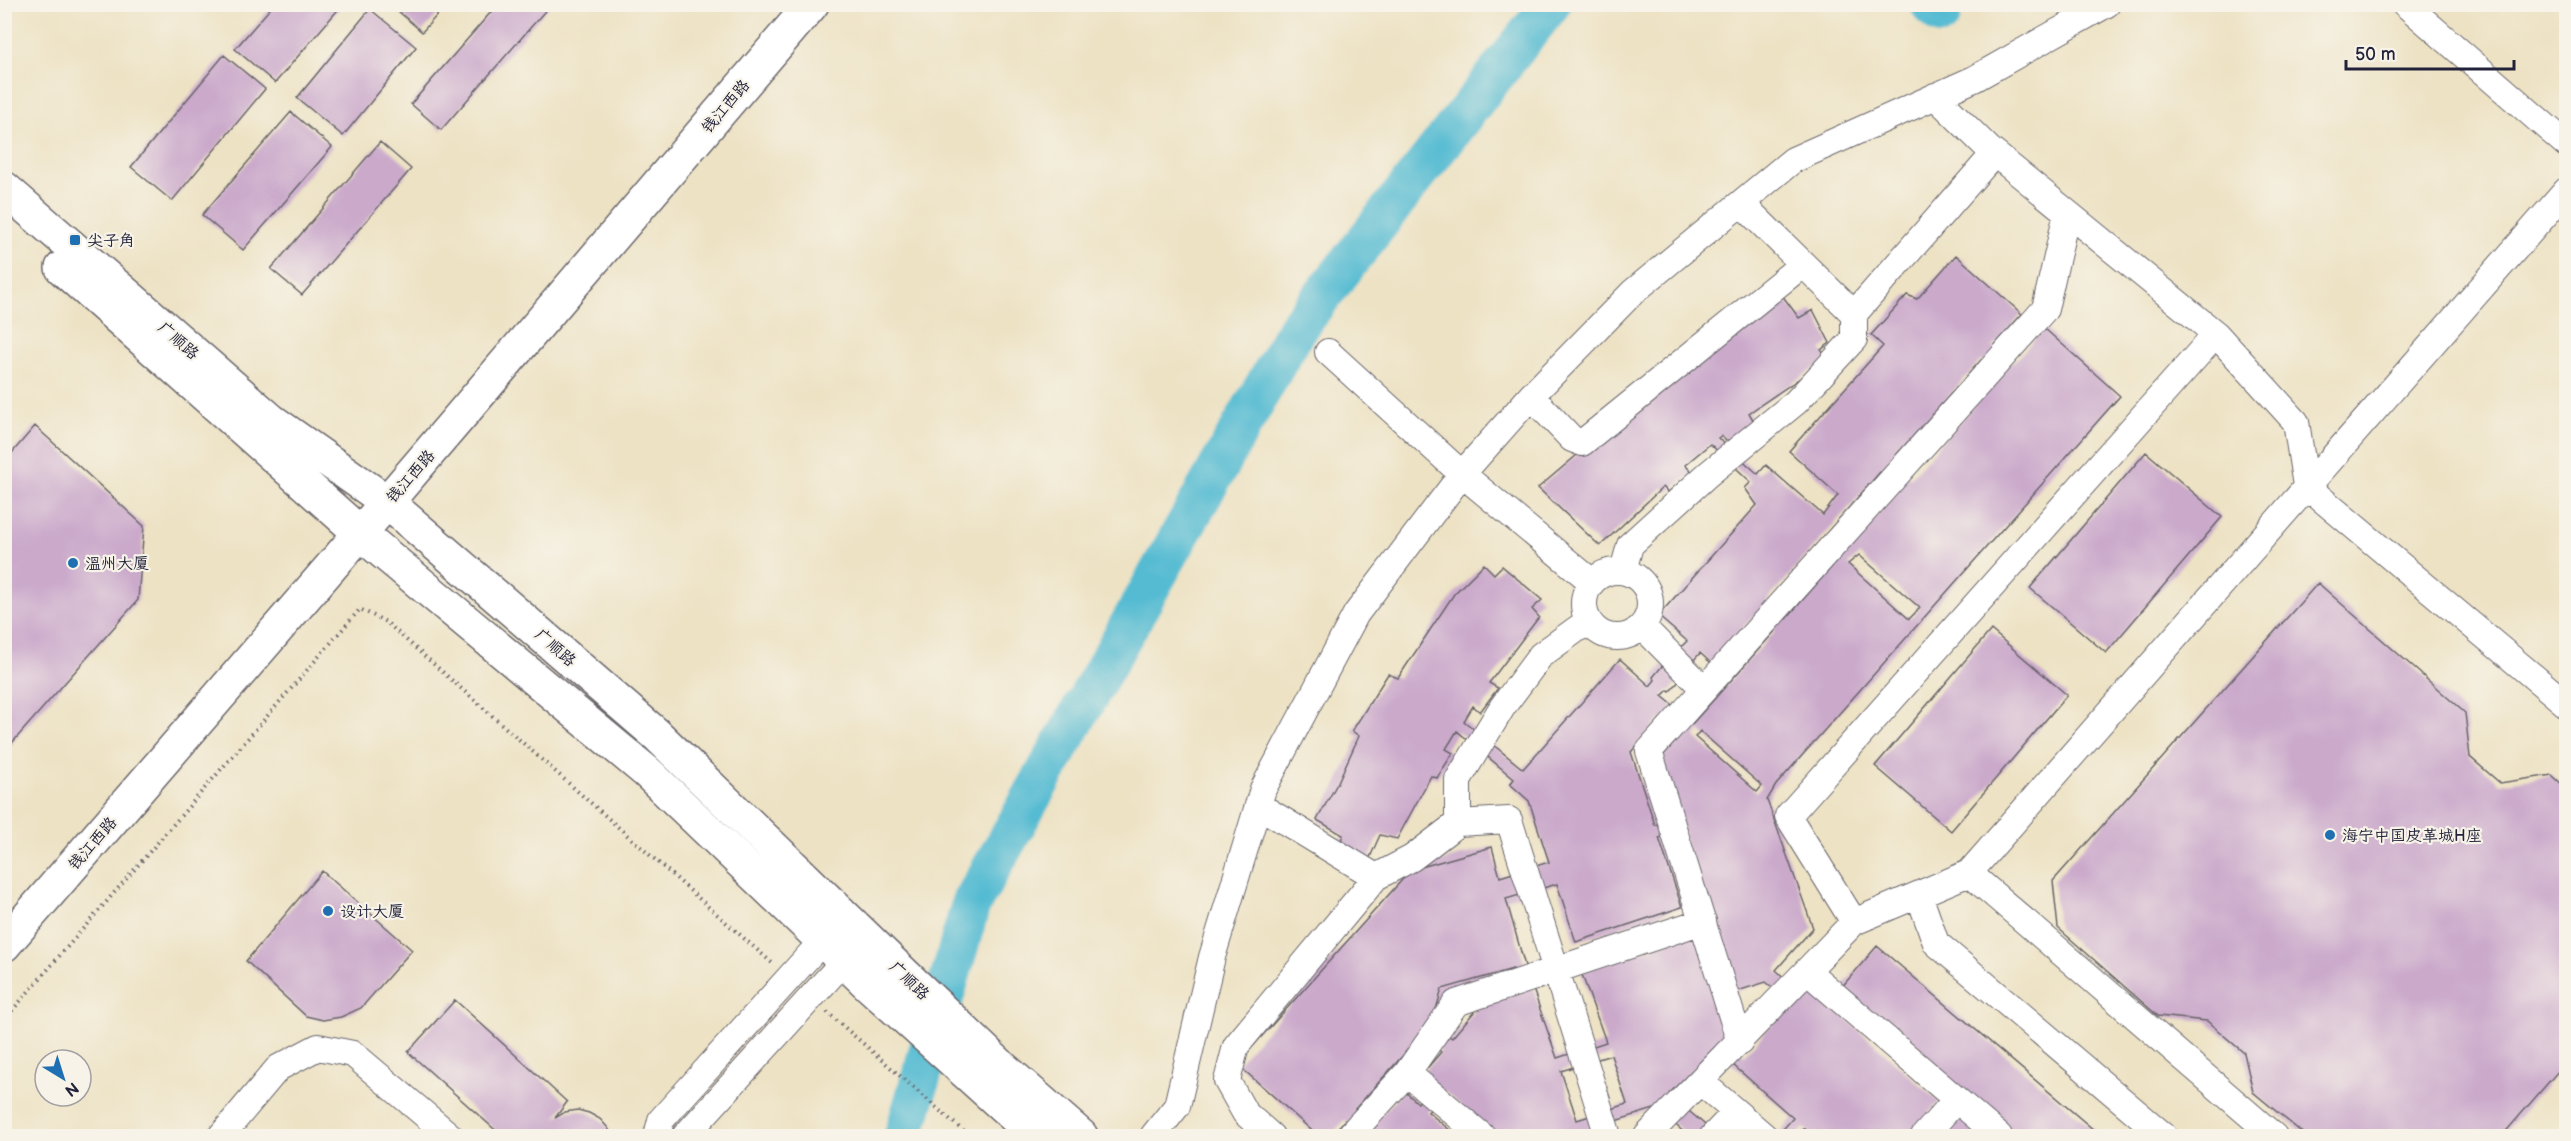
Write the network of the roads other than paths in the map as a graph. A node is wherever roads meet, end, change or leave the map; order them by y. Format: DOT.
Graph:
graph roads {
  1 [pos="812,4"];
  2 [pos="2405,4"];
  3 [pos="2100,8"];
  4 [pos="1935,96"];
  5 [pos="2566,144"];
  6 [pos="1994,154"];
  7 [pos="4,188"];
  8 [pos="2566,191"];
  9 [pos="1741,203"];
  10 [pos="2067,213"];
  11 [pos="4,216"];
  12 [pos="1802,265"];
  13 [pos="1854,314"];
  14 [pos="2216,334"];
  15 [pos="1328,351"];
  16 [pos="1531,396"];
  17 [pos="1462,474"];
  18 [pos="2306,486"];
  19 [pos="387,502"];
  20 [pos="360,533"];
  21 [pos="1623,572"];
  22 [pos="1592,582"];
  23 [pos="1588,621"];
  24 [pos="1641,626"];
  25 [pos="1704,689"];
  26 [pos="2566,704"];
  27 [pos="1258,805"];
  28 [pos="1458,823"];
  29 [pos="1969,873"];
  30 [pos="1376,878"];
  31 [pos="1918,895"];
  32 [pos="1703,921"];
  33 [pos="1854,922"];
  34 [pos="845,939"];
  35 [pos="4,945"];
  36 [pos="1555,968"];
  37 [pos="1807,971"];
  38 [pos="1740,1042"];
  39 [pos="1407,1073"];
  40 [pos="992,1078"];
  41 [pos="1702,1083"];
  42 [pos="1956,1100"];
  43 [pos="1736,1112"];
  44 [pos="221,1137"];
  45 [pos="450,1137"];
  46 [pos="657,1137"];
  47 [pos="685,1137"];
  48 [pos="1036,1137"];
  49 [pos="1081,1137"];
  50 [pos="1153,1137"];
  51 [pos="1270,1137"];
  52 [pos="1349,1137"];
  53 [pos="1482,1137"];
  54 [pos="1608,1137"];
  55 [pos="1647,1137"];
  56 [pos="1713,1137"];
  57 [pos="1764,1137"];
  58 [pos="1924,1137"];
  59 [pos="1999,1137"];
  60 [pos="2164,1137"];
  61 [pos="2274,1137"];
  1 -- 19 [label="main road, 钱江西路"];
  2 -- 5 [label="street"];
  3 -- 4 [label="street"];
  4 -- 6 [label="street"];
  4 -- 9 [label="street"];
  6 -- 10 [label="street"];
  6 -- 13 [label="street"];
  7 -- 19 [label="main road, 广顺路"];
  8 -- 18 [label="street"];
  9 -- 12 [label="street"];
  9 -- 16 [label="street"];
  10 -- 14 [label="street"];
  10 -- 25 [label="street"];
  11 -- 20 [label="main road, 广顺路"];
  12 -- 13 [label="street"];
  12 -- 16 [label="street"];
  13 -- 21 [label="street"];
  14 -- 18 [label="street"];
  14 -- 33 [label="street"];
  15 -- 17 [label="street"];
  16 -- 17 [label="street"];
  17 -- 22 [label="street"];
  17 -- 27 [label="street"];
  18 -- 26 [label="street"];
  18 -- 29 [label="street"];
  19 -- 20 [label="main road, 钱江西路"];
  19 -- 34 [label="main road, 广顺路"];
  20 -- 34 [label="main road, 广顺路"];
  20 -- 35 [label="main road, 钱江西路"];
  21 -- 22 [label="street"];
  21 -- 24 [label="street"];
  22 -- 23 [label="street"];
  23 -- 24 [label="street"];
  23 -- 28 [label="street"];
  24 -- 25 [label="street"];
  25 -- 32 [label="street"];
  27 -- 30 [label="street"];
  27 -- 50 [label="street"];
  28 -- 30 [label="street"];
  28 -- 36 [label="street"];
  29 -- 31 [label="street"];
  29 -- 61 [label="street"];
  30 -- 51 [label="street"];
  31 -- 33 [label="street"];
  31 -- 60 [label="street"];
  32 -- 36 [label="street"];
  32 -- 38 [label="street"];
  33 -- 37 [label="street"];
  34 -- 40 [label="main road, 广顺路"];
  34 -- 40 [label="main road, 广顺路"];
  34 -- 46 [label="street"];
  34 -- 47 [label="street"];
  36 -- 39 [label="street"];
  36 -- 54 [label="street"];
  37 -- 38 [label="street"];
  37 -- 42 [label="street"];
  38 -- 41 [label="street"];
  39 -- 52 [label="street"];
  39 -- 53 [label="street"];
  40 -- 48 [label="main road, 广顺路"];
  40 -- 49 [label="main road, 广顺路"];
  41 -- 43 [label="street"];
  41 -- 55 [label="street"];
  42 -- 58 [label="street"];
  42 -- 59 [label="street"];
  43 -- 56 [label="street"];
  43 -- 57 [label="street"];
  44 -- 45 [label="street"];
}
